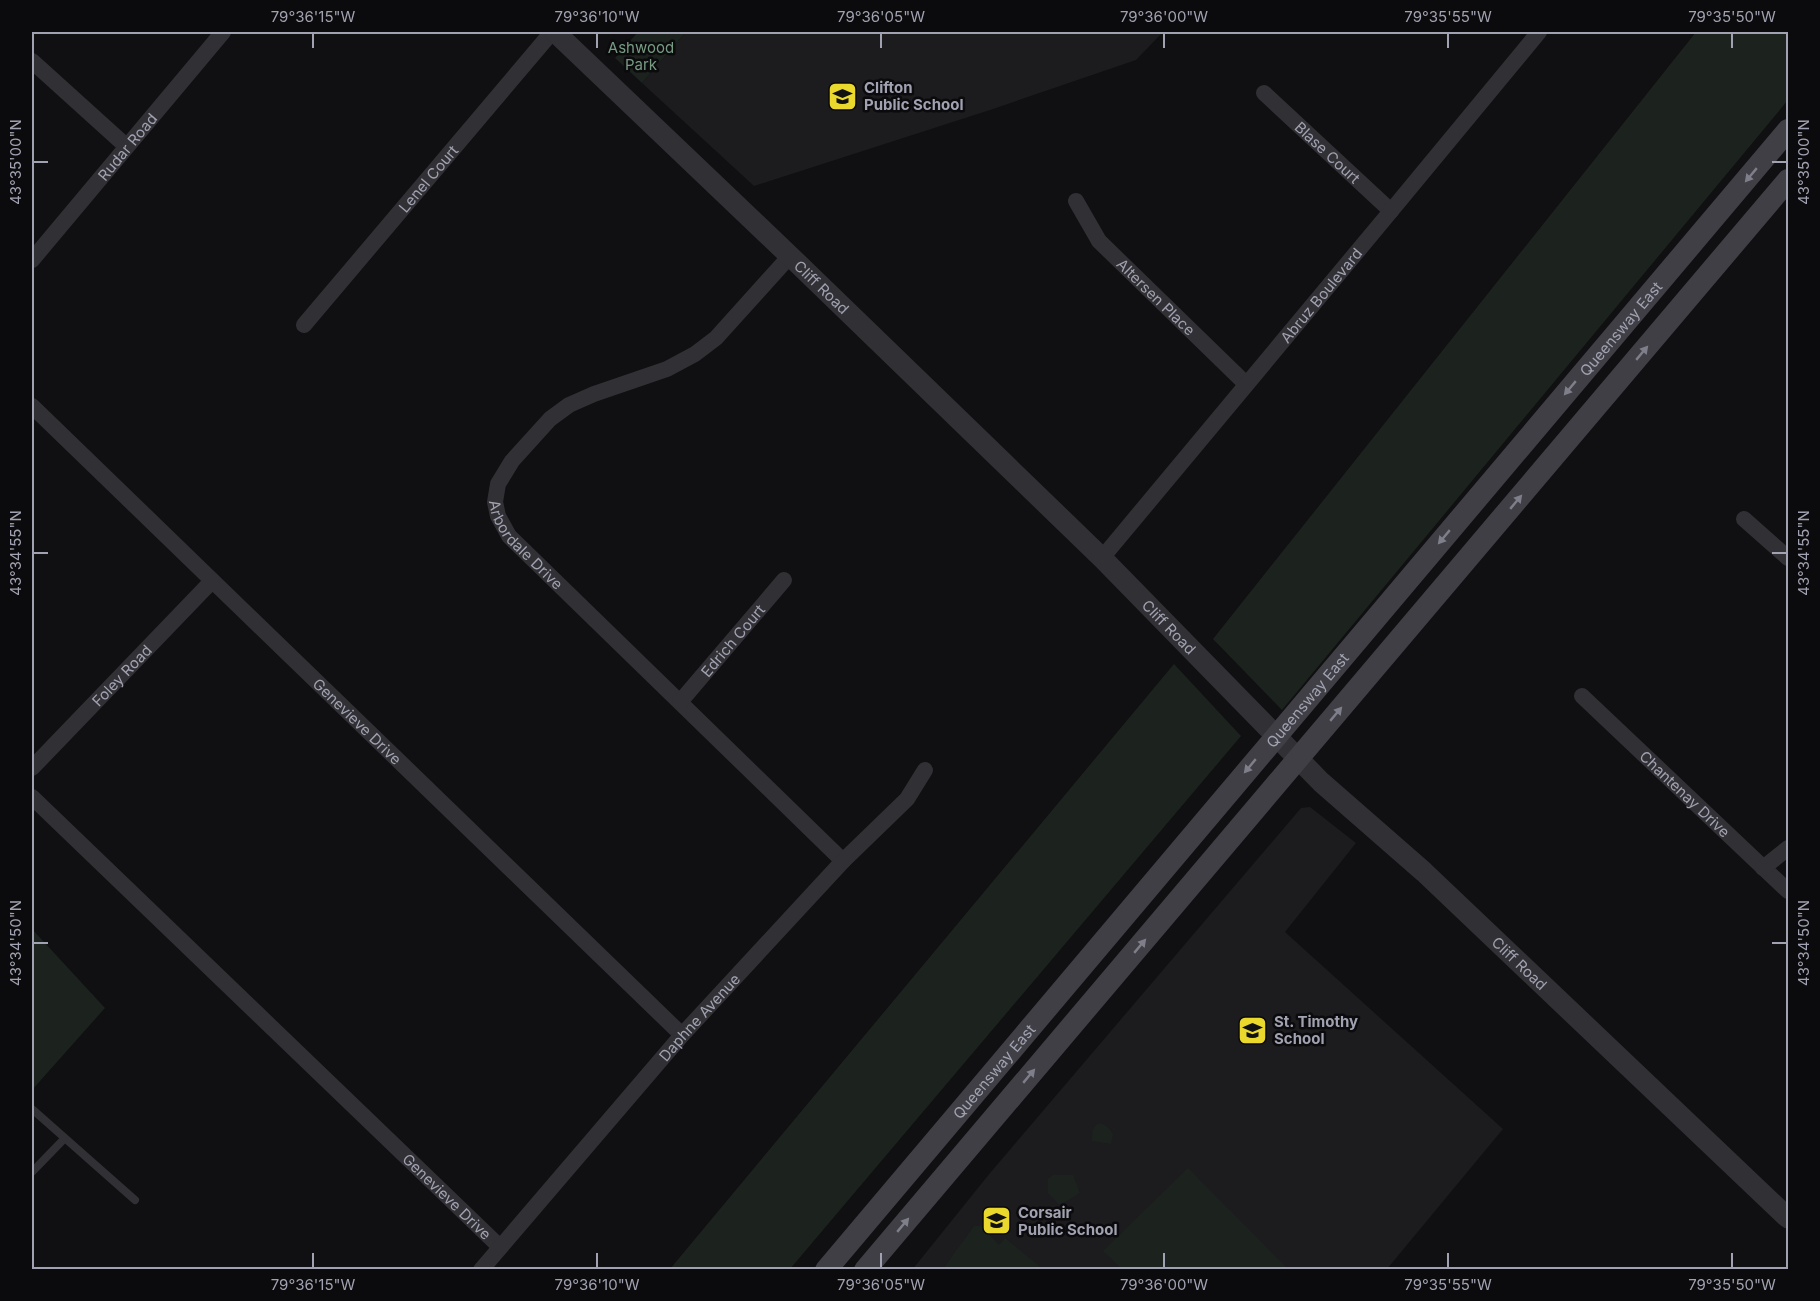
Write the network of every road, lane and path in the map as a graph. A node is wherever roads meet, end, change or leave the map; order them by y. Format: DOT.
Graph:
graph roads {
  1 [pos="223,32"];
  2 [pos="553,32"];
  3 [pos="1529,35"];
  4 [pos="32,61"];
  5 [pos="1264,93"];
  6 [pos="1788,130"];
  7 [pos="126,146"];
  8 [pos="1788,180"];
  9 [pos="1076,201"];
  10 [pos="1391,211"];
  11 [pos="790,256"];
  12 [pos="32,260"];
  13 [pos="304,325"];
  14 [pos="1246,384"];
  15 [pos="32,406"];
  16 [pos="1744,519"];
  17 [pos="1102,558"];
  18 [pos="1788,558"];
  19 [pos="784,580"];
  20 [pos="212,581"];
  21 [pos="1582,696"];
  22 [pos="680,702"];
  23 [pos="1275,736"];
  24 [pos="1298,759"];
  25 [pos="32,768"];
  26 [pos="925,770"];
  27 [pos="32,797"];
  28 [pos="1788,848"];
  29 [pos="843,861"];
  30 [pos="1762,868"];
  31 [pos="1788,891"];
  32 [pos="682,1035"];
  33 [pos="32,1109"];
  34 [pos="65,1138"];
  35 [pos="32,1172"];
  36 [pos="135,1200"];
  37 [pos="1788,1218"];
  38 [pos="500,1247"];
  39 [pos="481,1269"];
  40 [pos="826,1269"];
  41 [pos="865,1269"];
  1 -- 7 [label="street, Rudar Road"];
  2 -- 11 [label="street, Cliff Road"];
  2 -- 13 [label="street, Lenel Court"];
  3 -- 10 [label="street, Abruz Boulevard"];
  4 -- 7 [label="street"];
  5 -- 10 [label="street, Blase Court"];
  6 -- 23 [label="main road, Queensway East, one-way"];
  7 -- 12 [label="street, Rudar Road"];
  24 -- 8 [label="main road, Queensway East, one-way"];
  9 -- 14 [label="street, Altersen Place"];
  10 -- 14 [label="street, Abruz Boulevard"];
  11 -- 17 [label="street, Cliff Road"];
  11 -- 22 [label="street, Arbordale Drive"];
  14 -- 17 [label="street, Abruz Boulevard"];
  15 -- 20 [label="street, Genevieve Drive"];
  16 -- 18 [label="street"];
  17 -- 23 [label="street, Cliff Road"];
  19 -- 22 [label="street, Edrich Court"];
  20 -- 25 [label="street, Foley Road"];
  20 -- 32 [label="street, Genevieve Drive"];
  21 -- 30 [label="street, Chantenay Drive"];
  22 -- 29 [label="street, Arbordale Drive"];
  23 -- 24 [label="street, Cliff Road"];
  23 -- 40 [label="main road, Queensway East, one-way"];
  24 -- 37 [label="street, Cliff Road"];
  41 -- 24 [label="main road, Queensway East, one-way"];
  26 -- 29 [label="street, Daphne Avenue"];
  27 -- 38 [label="street, Genevieve Drive"];
  28 -- 30 [label="street"];
  29 -- 32 [label="street, Daphne Avenue"];
  30 -- 31 [label="street, Chantenay Drive"];
  32 -- 38 [label="street, Daphne Avenue"];
  33 -- 34 [label="lane"];
  34 -- 35 [label="lane"];
  34 -- 36 [label="lane"];
  38 -- 39 [label="street, Daphne Avenue"];
}
